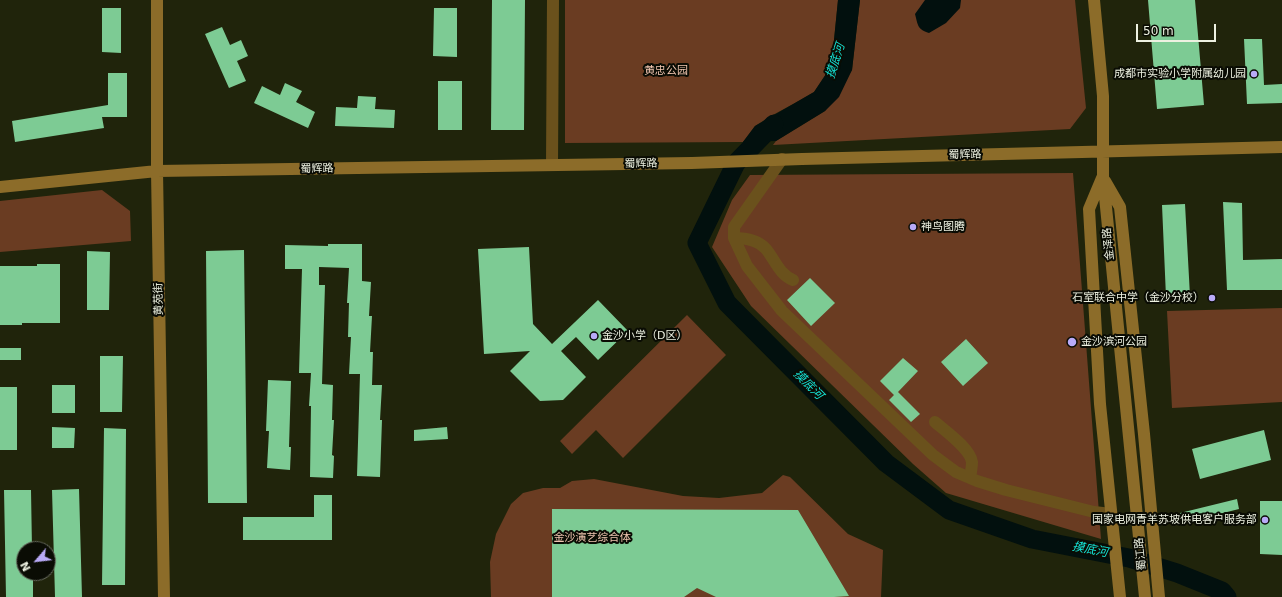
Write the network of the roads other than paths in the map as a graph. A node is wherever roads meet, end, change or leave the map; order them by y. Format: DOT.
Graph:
graph roads {
  1 [pos="157,0"];
  2 [pos="553,0"];
  3 [pos="1094,0"];
  4 [pos="1282,147"];
  5 [pos="1103,152"];
  6 [pos="782,159"];
  7 [pos="552,165"];
  8 [pos="157,172"];
  9 [pos="1103,176"];
  10 [pos="0,187"];
  11 [pos="734,238"];
  12 [pos="792,280"];
  13 [pos="935,422"];
  14 [pos="970,478"];
  15 [pos="1134,487"];
  16 [pos="1111,514"];
  17 [pos="1159,595"];
  18 [pos="164,597"];
  19 [pos="1120,597"];
  20 [pos="1145,597"];
  1 -- 8 [label="street, 黄苑街"];
  2 -- 7 [label="street"];
  3 -- 5 [label="street, 金泽路"];
  4 -- 5 [label="street, 蜀辉路"];
  5 -- 6 [label="street, 蜀辉路"];
  5 -- 9 [label="street, 金泽路"];
  6 -- 7 [label="street, 蜀辉路"];
  6 -- 11 [label="street"];
  7 -- 8 [label="street, 蜀辉路"];
  8 -- 10 [label="street, 蜀辉路"];
  8 -- 18 [label="street, 黄苑街"];
  9 -- 15 [label="street, 金泽路"];
  9 -- 16 [label="street"];
  9 -- 17 [label="street"];
  11 -- 12 [label="street"];
  11 -- 14 [label="street"];
  13 -- 14 [label="street"];
  14 -- 16 [label="street"];
  15 -- 20 [label="street, 蜀江路"];
  16 -- 19 [label="street"];
}
